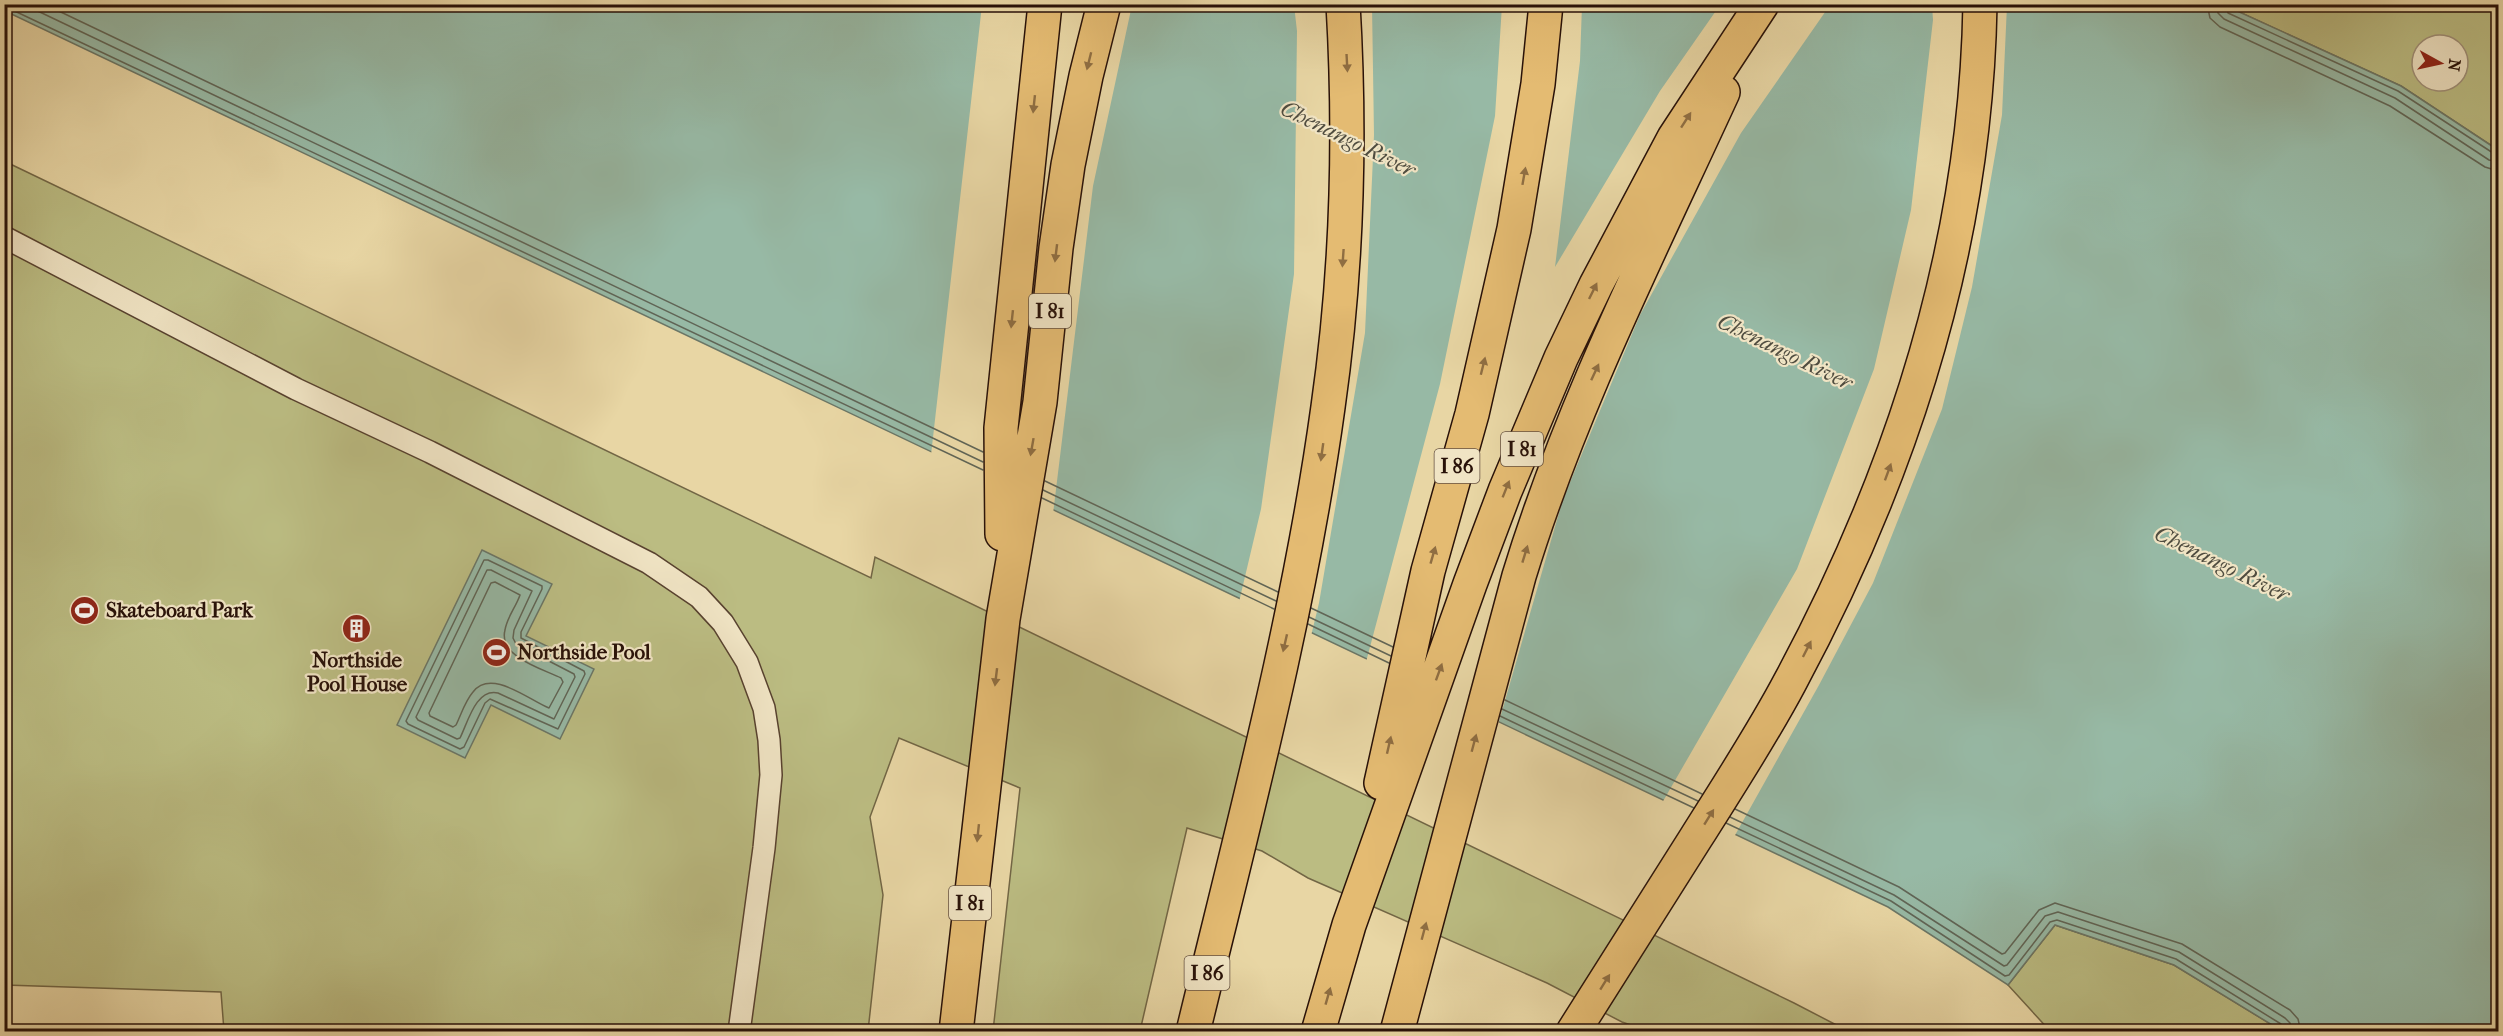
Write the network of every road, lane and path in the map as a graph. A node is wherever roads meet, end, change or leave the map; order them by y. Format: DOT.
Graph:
graph roads {
  1 [pos="1045,4"];
  2 [pos="1104,4"];
  3 [pos="1343,4"];
  4 [pos="1546,4"];
  5 [pos="1763,4"];
  6 [pos="1980,4"];
  7 [pos="4,237"];
  8 [pos="1003,619"];
  9 [pos="1349,925"];
  10 [pos="739,1032"];
  11 [pos="956,1032"];
  12 [pos="1192,1032"];
  13 [pos="1318,1032"];
  14 [pos="1397,1032"];
  15 [pos="1573,1032"];
  1 -- 8 [label="highway, one-way"];
  2 -- 8 [label="highway, I 81, one-way"];
  3 -- 12 [label="highway, I 86, one-way"];
  9 -- 4 [label="highway, I 86, one-way"];
  9 -- 5 [label="highway, I 81, one-way"];
  14 -- 5 [label="highway, one-way"];
  15 -- 6 [label="highway, one-way"];
  7 -- 10 [label="lane"];
  8 -- 11 [label="highway, I 81, one-way"];
  13 -- 9 [label="highway, I 81, one-way"];
}
